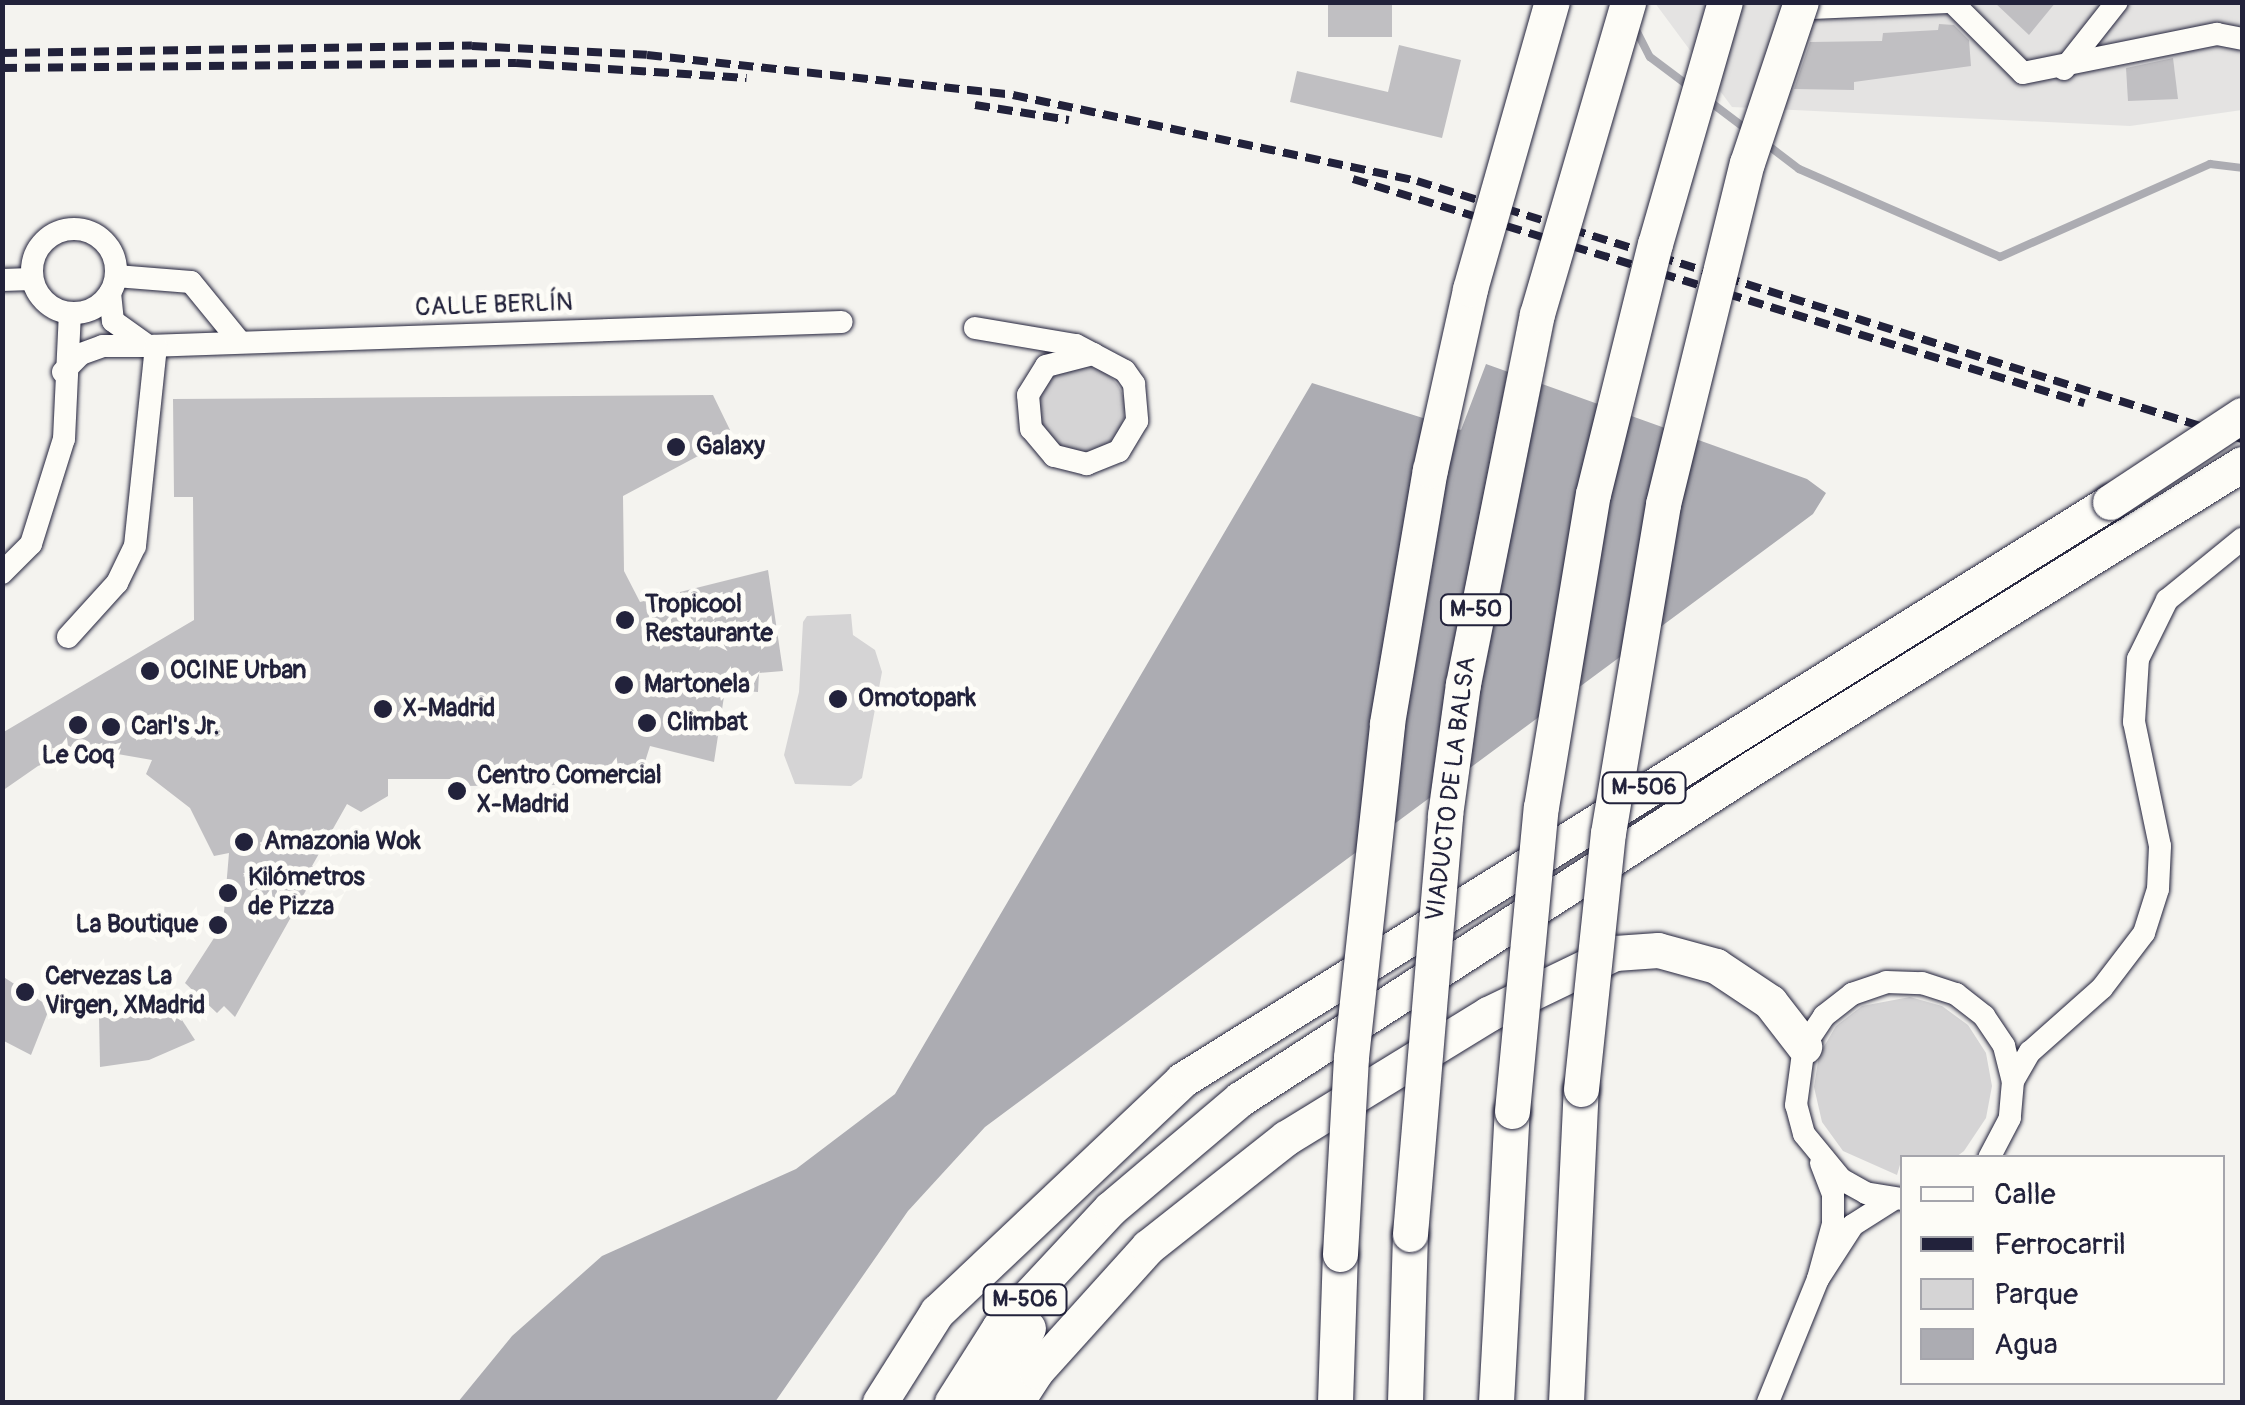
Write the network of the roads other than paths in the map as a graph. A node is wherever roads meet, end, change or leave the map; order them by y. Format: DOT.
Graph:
graph roads {
  1 [pos="1552,2"];
  2 [pos="1628,2"];
  3 [pos="1726,2"];
  4 [pos="1801,2"];
  5 [pos="1812,2"];
  6 [pos="1950,2"];
  7 [pos="2117,2"];
  8 [pos="2242,39"];
  9 [pos="2064,69"];
  10 [pos="32,279"];
  11 [pos="2,280"];
  12 [pos="113,284"];
  13 [pos="70,314"];
  14 [pos="842,322"];
  15 [pos="976,328"];
  16 [pos="240,342"];
  17 [pos="152,346"];
  18 [pos="1093,354"];
  19 [pos="63,372"];
  20 [pos="2242,415"];
  21 [pos="2242,464"];
  22 [pos="2242,539"];
  23 [pos="2,573"];
  24 [pos="68,637"];
  25 [pos="1804,1046"];
  26 [pos="2013,1081"];
  27 [pos="1996,1155"];
  28 [pos="1820,1160"];
  29 [pos="1898,1199"];
  30 [pos="1112,1208"];
  31 [pos="1008,1247"];
  32 [pos="1818,1280"];
  33 [pos="1338,1306"];
  34 [pos="880,1402"];
  35 [pos="907,1402"];
  36 [pos="952,1402"];
  37 [pos="984,1402"];
  38 [pos="1016,1402"];
  39 [pos="1335,1402"];
  40 [pos="1350,1402"];
  41 [pos="1405,1402"];
  42 [pos="1496,1402"];
  43 [pos="1566,1402"];
  44 [pos="1768,1402"];
  1 -- 33 [label="highway, bridge"];
  2 -- 41 [label="highway, VIADUCTO DE LA BALSA / M-50, bridge"];
  3 -- 42 [label="highway, bridge"];
  4 -- 43 [label="highway, bridge"];
  5 -- 6 [label="street"];
  6 -- 9 [label="street"];
  7 -- 9 [label="street"];
  8 -- 9 [label="street"];
  10 -- 11 [label="street"];
  10 -- 12 [label="street"];
  10 -- 13 [label="street"];
  12 -- 13 [label="street"];
  12 -- 16 [label="street"];
  12 -- 17 [label="street"];
  13 -- 19 [label="street"];
  14 -- 16 [label="street, CALLE BERLÍN"];
  15 -- 18 [label="street"];
  16 -- 17 [label="street, CALLE BERLÍN"];
  17 -- 19 [label="street, CALLE BERLÍN"];
  17 -- 24 [label="street"];
  18 -- 18 [label="street"];
  19 -- 23 [label="street"];
  20 -- 31 [label="highway, M-506, bridge"];
  21 -- 30 [label="highway, M-506"];
  22 -- 26 [label="street"];
  25 -- 26 [label="street"];
  25 -- 28 [label="street"];
  25 -- 38 [label="highway"];
  26 -- 27 [label="street"];
  28 -- 29 [label="street"];
  28 -- 32 [label="street"];
  29 -- 32 [label="street"];
  30 -- 36 [label="highway, M-506"];
  30 -- 37 [label="highway"];
  31 -- 34 [label="highway"];
  31 -- 35 [label="highway, M-506"];
  32 -- 44 [label="street"];
  33 -- 39 [label="highway"];
  33 -- 40 [label="highway"];
}
